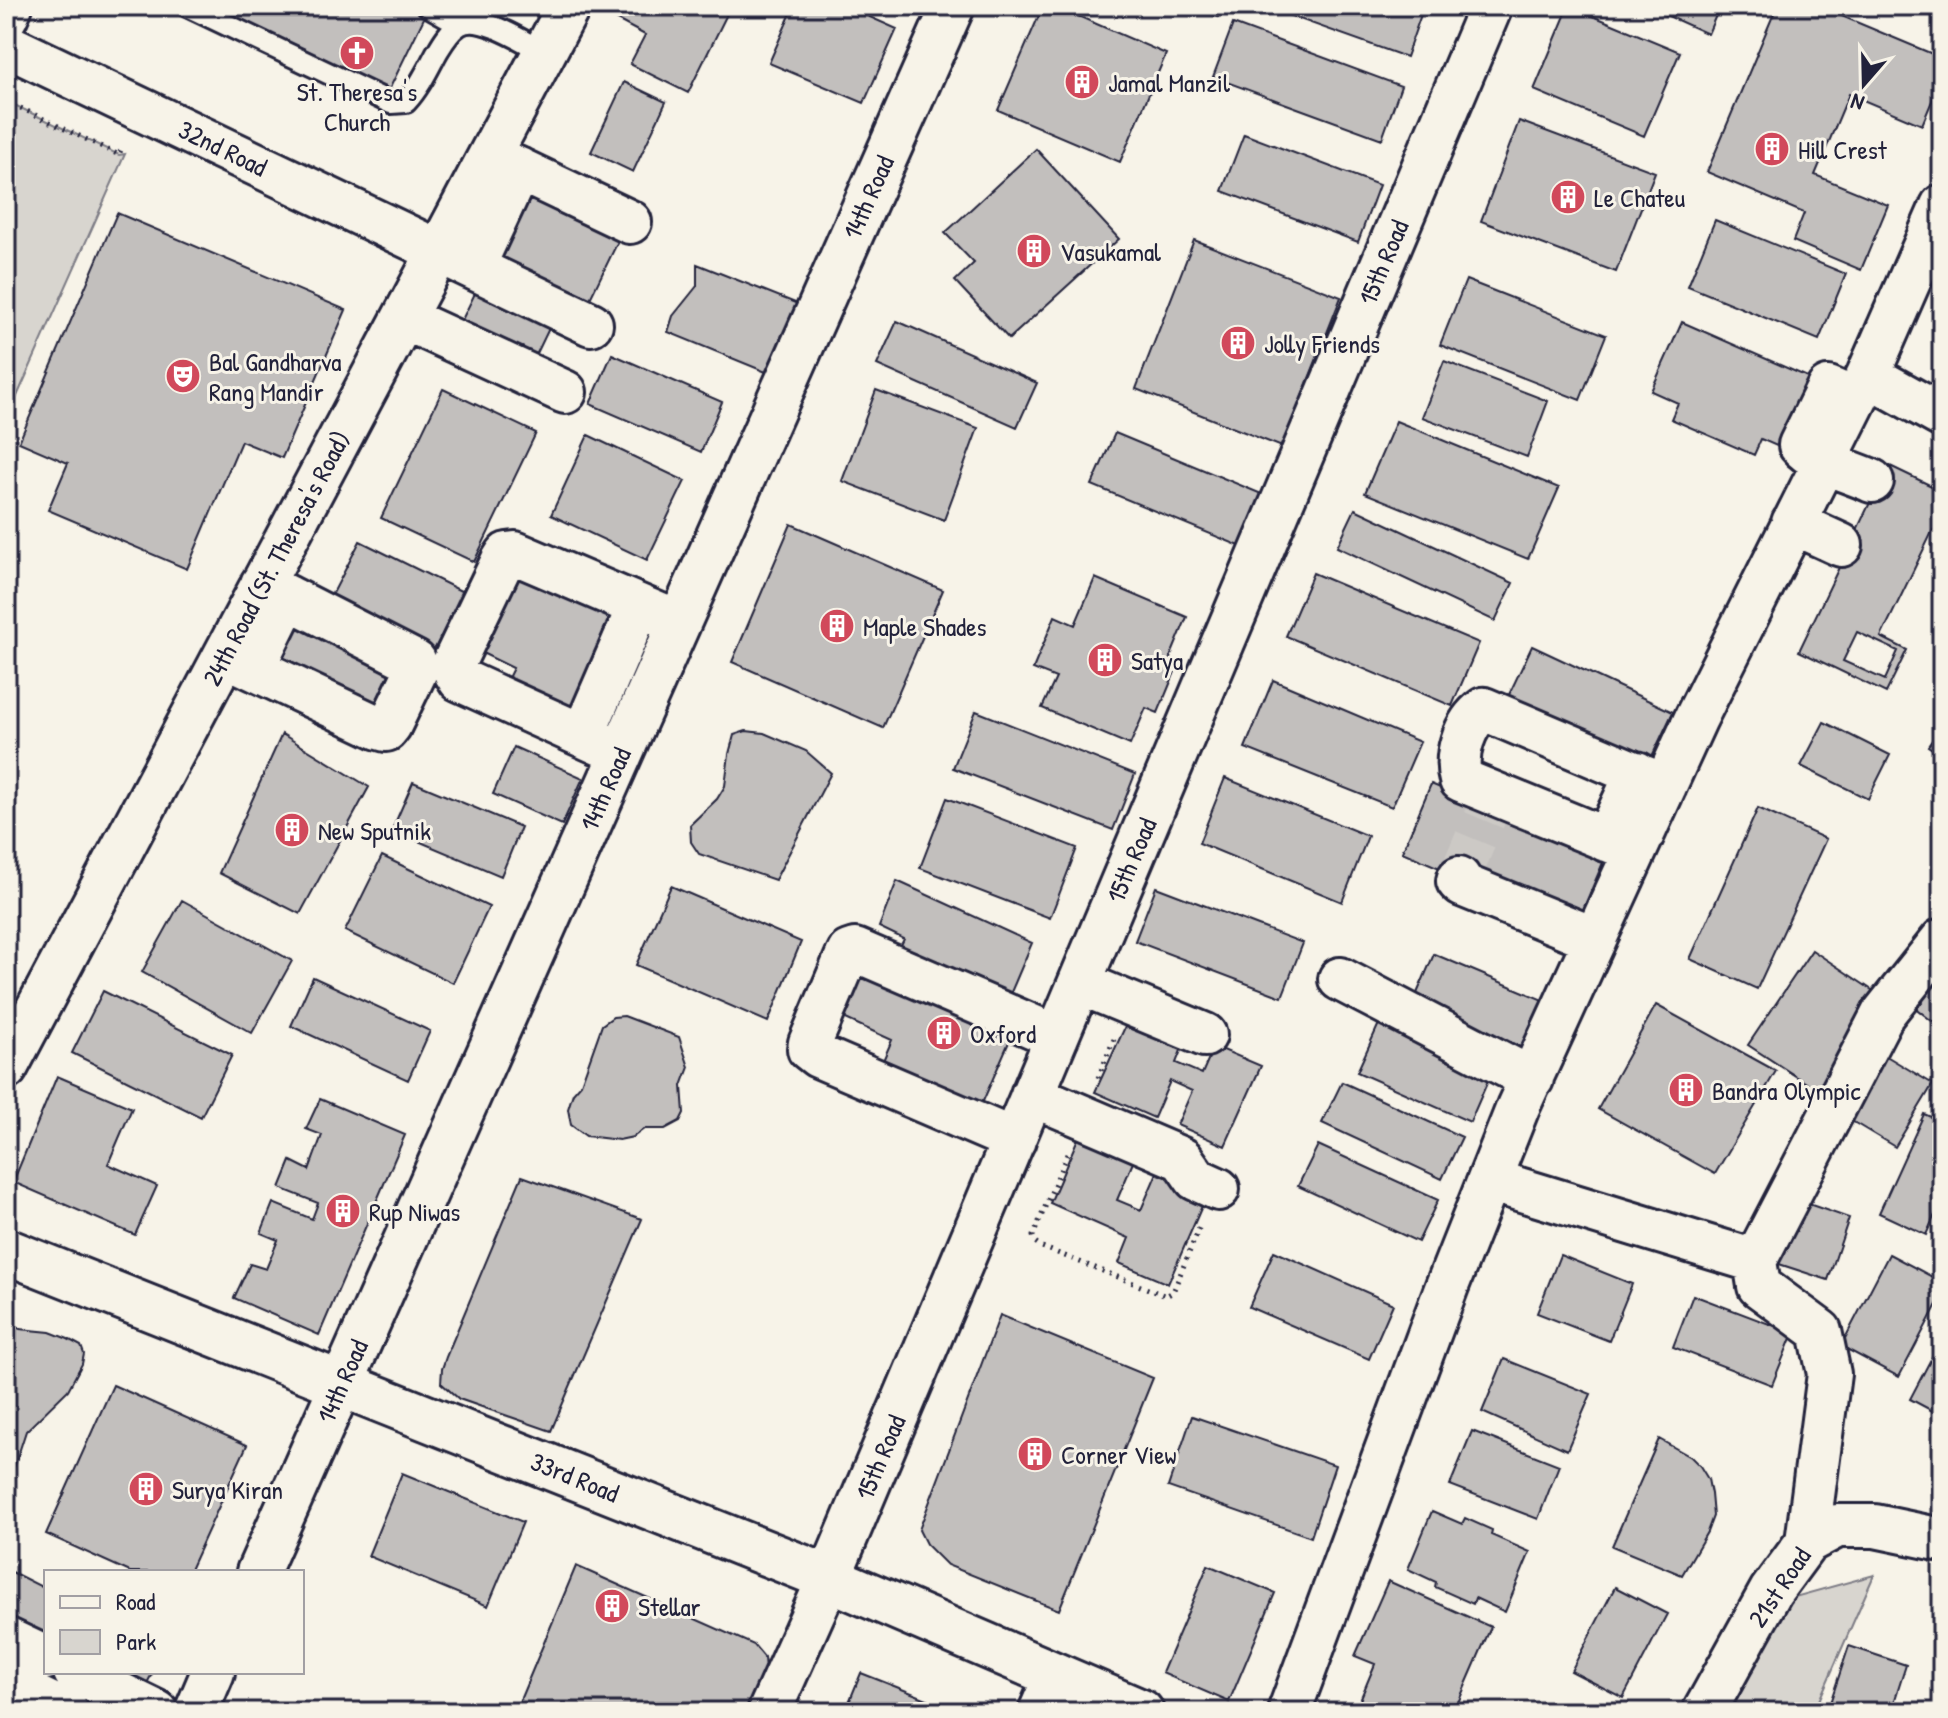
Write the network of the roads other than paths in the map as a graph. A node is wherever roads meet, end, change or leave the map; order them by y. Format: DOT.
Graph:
graph roads {
  1 [pos="11,6"];
  2 [pos="187,6"];
  3 [pos="428,6"];
  4 [pos="569,6"];
  5 [pos="953,6"];
  6 [pos="1491,6"];
  7 [pos="6,17"];
  8 [pos="460,24"];
  9 [pos="6,45"];
  10 [pos="545,53"];
  11 [pos="505,162"];
  12 [pos="1942,206"];
  13 [pos="630,222"];
  14 [pos="454,252"];
  15 [pos="404,318"];
  16 [pos="587,318"];
  17 [pos="1866,379"];
  18 [pos="565,392"];
  19 [pos="1942,397"];
  20 [pos="1942,416"];
  21 [pos="1825,461"];
  22 [pos="1872,481"];
  23 [pos="1793,523"];
  24 [pos="1841,545"];
  25 [pos="275,590"];
  26 [pos="639,606"];
  27 [pos="679,623"];
  28 [pos="239,662"];
  29 [pos="583,735"];
  30 [pos="621,753"];
  31 [pos="1651,780"];
  32 [pos="1489,807"];
  33 [pos="1622,850"];
  34 [pos="1459,878"];
  35 [pos="1586,935"];
  36 [pos="1942,940"];
  37 [pos="1340,979"];
  38 [pos="1080,983"];
  39 [pos="1205,1035"];
  40 [pos="1057,1037"];
  41 [pos="6,1068"];
  42 [pos="1532,1079"];
  43 [pos="1032,1095"];
  44 [pos="1014,1140"];
  45 [pos="1489,1180"];
  46 [pos="1217,1188"];
  47 [pos="6,1251"];
  48 [pos="1755,1261"];
  49 [pos="341,1384"];
  50 [pos="1942,1540"];
  51 [pos="1807,1542"];
  52 [pos="259,1570"];
  53 [pos="829,1578"];
  54 [pos="6,1639"];
  55 [pos="44,1657"];
  56 [pos="79,1674"];
  57 [pos="212,1674"];
  58 [pos="13,1686"];
  59 [pos="1048,1694"];
  60 [pos="67,1712"];
  61 [pos="157,1712"];
  62 [pos="196,1712"];
  63 [pos="769,1712"];
  64 [pos="1141,1712"];
  65 [pos="1289,1712"];
  66 [pos="1704,1712"];
  1 -- 7 [label="street"];
  2 -- 8 [label="lane"];
  3 -- 8 [label="lane"];
  4 -- 10 [label="street, 24th Road (St. Theresa's Road)"];
  5 -- 27 [label="street, 14th Road"];
  6 -- 38 [label="street, 15th Road"];
  8 -- 10 [label="lane"];
  9 -- 14 [label="street, 32nd Road"];
  10 -- 11 [label="street, 24th Road (St. Theresa's Road)"];
  11 -- 13 [label="street"];
  11 -- 14 [label="street, 24th Road (St. Theresa's Road)"];
  12 -- 17 [label="street"];
  14 -- 15 [label="street, 24th Road (St. Theresa's Road)"];
  14 -- 16 [label="street, 32nd Road"];
  15 -- 18 [label="street"];
  15 -- 25 [label="street, 24th Road (St. Theresa's Road)"];
  17 -- 19 [label="street"];
  17 -- 20 [label="street"];
  17 -- 21 [label="street"];
  21 -- 22 [label="street"];
  21 -- 23 [label="street"];
  23 -- 24 [label="street"];
  23 -- 31 [label="street"];
  25 -- 28 [label="street, 24th Road (St. Theresa's Road)"];
  25 -- 28 [label="street"];
  26 -- 27 [label="street"];
  26 -- 29 [label="street"];
  26 -- 29 [label="street"];
  27 -- 30 [label="street, 14th Road"];
  28 -- 41 [label="street, 24th Road (St. Theresa's Road)"];
  29 -- 30 [label="street"];
  30 -- 49 [label="street, 14th Road"];
  31 -- 33 [label="street"];
  31 -- 33 [label="street"];
  32 -- 33 [label="street"];
  33 -- 35 [label="street"];
  34 -- 35 [label="street"];
  35 -- 42 [label="street"];
  36 -- 48 [label="street"];
  37 -- 42 [label="street"];
  38 -- 39 [label="street"];
  38 -- 40 [label="street, 15th Road"];
  40 -- 43 [label="street, 15th Road"];
  40 -- 44 [label="street"];
  42 -- 45 [label="street"];
  43 -- 44 [label="street, 15th Road"];
  43 -- 46 [label="street"];
  44 -- 53 [label="street, 15th Road"];
  45 -- 48 [label="street"];
  45 -- 65 [label="street"];
  47 -- 49 [label="street, 33rd Road"];
  48 -- 51 [label="street"];
  49 -- 52 [label="street, 14th Road"];
  49 -- 53 [label="street, 33rd Road"];
  50 -- 51 [label="street, 21st Road"];
  51 -- 66 [label="street, 21st Road"];
  53 -- 59 [label="street, 33rd Road"];
  53 -- 63 [label="street, 15th Road"];
  54 -- 55 [label="street"];
  56 -- 61 [label="street"];
  57 -- 62 [label="street"];
  58 -- 60 [label="street"];
  59 -- 64 [label="street, 33rd Road"];
}
